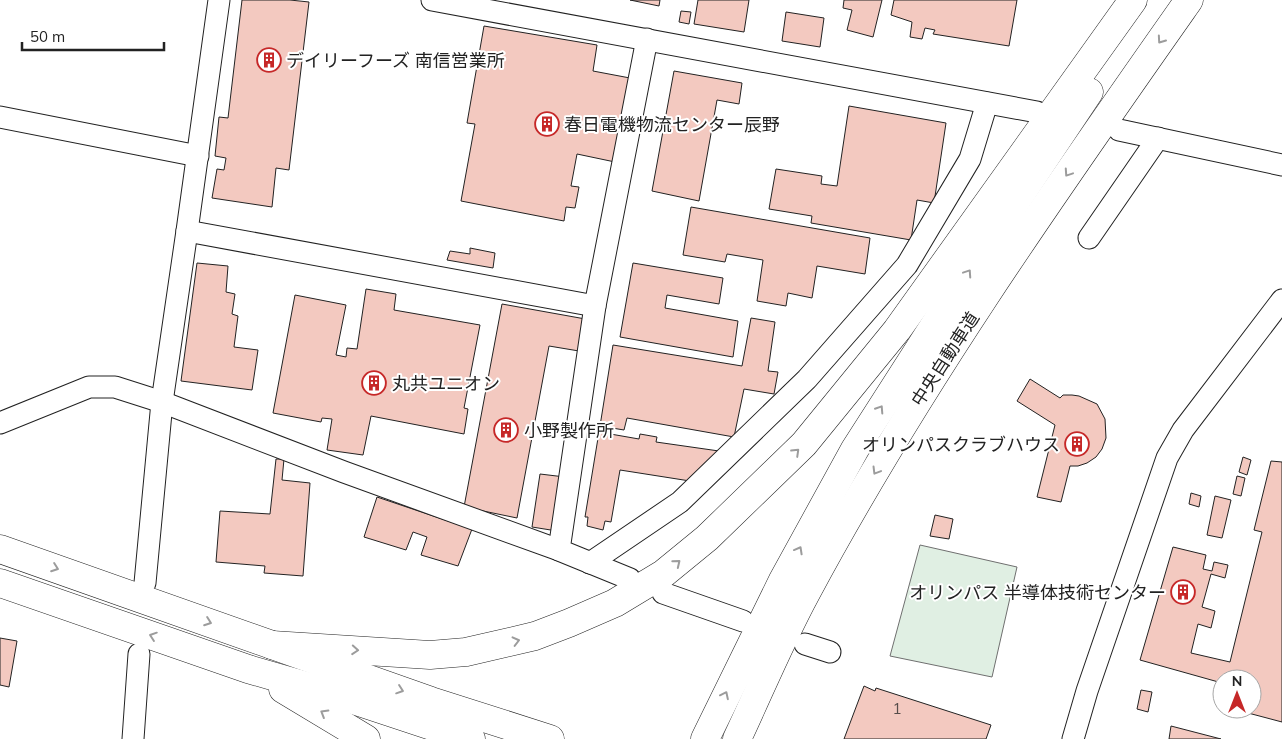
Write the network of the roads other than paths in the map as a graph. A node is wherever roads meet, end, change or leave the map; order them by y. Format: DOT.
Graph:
graph roads {
  1 [pos="219,0"];
  2 [pos="432,0"];
  3 [pos="1133,0"];
  4 [pos="1151,0"];
  5 [pos="1189,0"];
  6 [pos="646,39"];
  7 [pos="987,103"];
  8 [pos="1037,112"];
  9 [pos="0,117"];
  10 [pos="1119,130"];
  11 [pos="1158,138"];
  12 [pos="198,156"];
  13 [pos="1282,165"];
  14 [pos="187,231"];
  15 [pos="1089,238"];
  16 [pos="1282,300"];
  17 [pos="595,306"];
  18 [pos="162,402"];
  19 [pos="0,423"];
  20 [pos="0,549"];
  21 [pos="559,550"];
  22 [pos="590,563"];
  23 [pos="630,580"];
  24 [pos="0,583"];
  25 [pos="145,583"];
  26 [pos="663,593"];
  27 [pos="806,593"];
  28 [pos="742,621"];
  29 [pos="805,644"];
  30 [pos="272,645"];
  31 [pos="830,652"];
  32 [pos="139,654"];
  33 [pos="248,669"];
  34 [pos="133,739"];
  35 [pos="366,739"];
  36 [pos="471,739"];
  37 [pos="550,739"];
  38 [pos="704,739"];
  39 [pos="737,739"];
  40 [pos="752,739"];
  41 [pos="1073,739"];
  1 -- 12 [label="street"];
  2 -- 6 [label="street"];
  30 -- 3 [label="highway, one-way"];
  38 -- 4 [label="highway, 中央自動車道, one-way"];
  5 -- 27 [label="highway, 中央自動車道, one-way"];
  6 -- 7 [label="street"];
  6 -- 17 [label="street"];
  7 -- 8 [label="street"];
  7 -- 22 [label="street"];
  9 -- 12 [label="street"];
  10 -- 11 [label="street"];
  11 -- 13 [label="street"];
  11 -- 15 [label="street"];
  12 -- 14 [label="street"];
  14 -- 17 [label="street"];
  14 -- 18 [label="street"];
  16 -- 41 [label="street"];
  17 -- 21 [label="street"];
  18 -- 19 [label="street"];
  18 -- 21 [label="street"];
  18 -- 25 [label="street"];
  20 -- 30 [label="highway, one-way"];
  21 -- 22 [label="street"];
  22 -- 23 [label="street"];
  33 -- 24 [label="highway, one-way"];
  26 -- 28 [label="street"];
  27 -- 39 [label="highway, 中央自動車道"];
  27 -- 40 [label="highway"];
  29 -- 31 [label="street"];
  30 -- 37 [label="highway, one-way"];
  32 -- 34 [label="street"];
  35 -- 33 [label="highway, one-way"];
  33 -- 36 [label="highway"];
}
